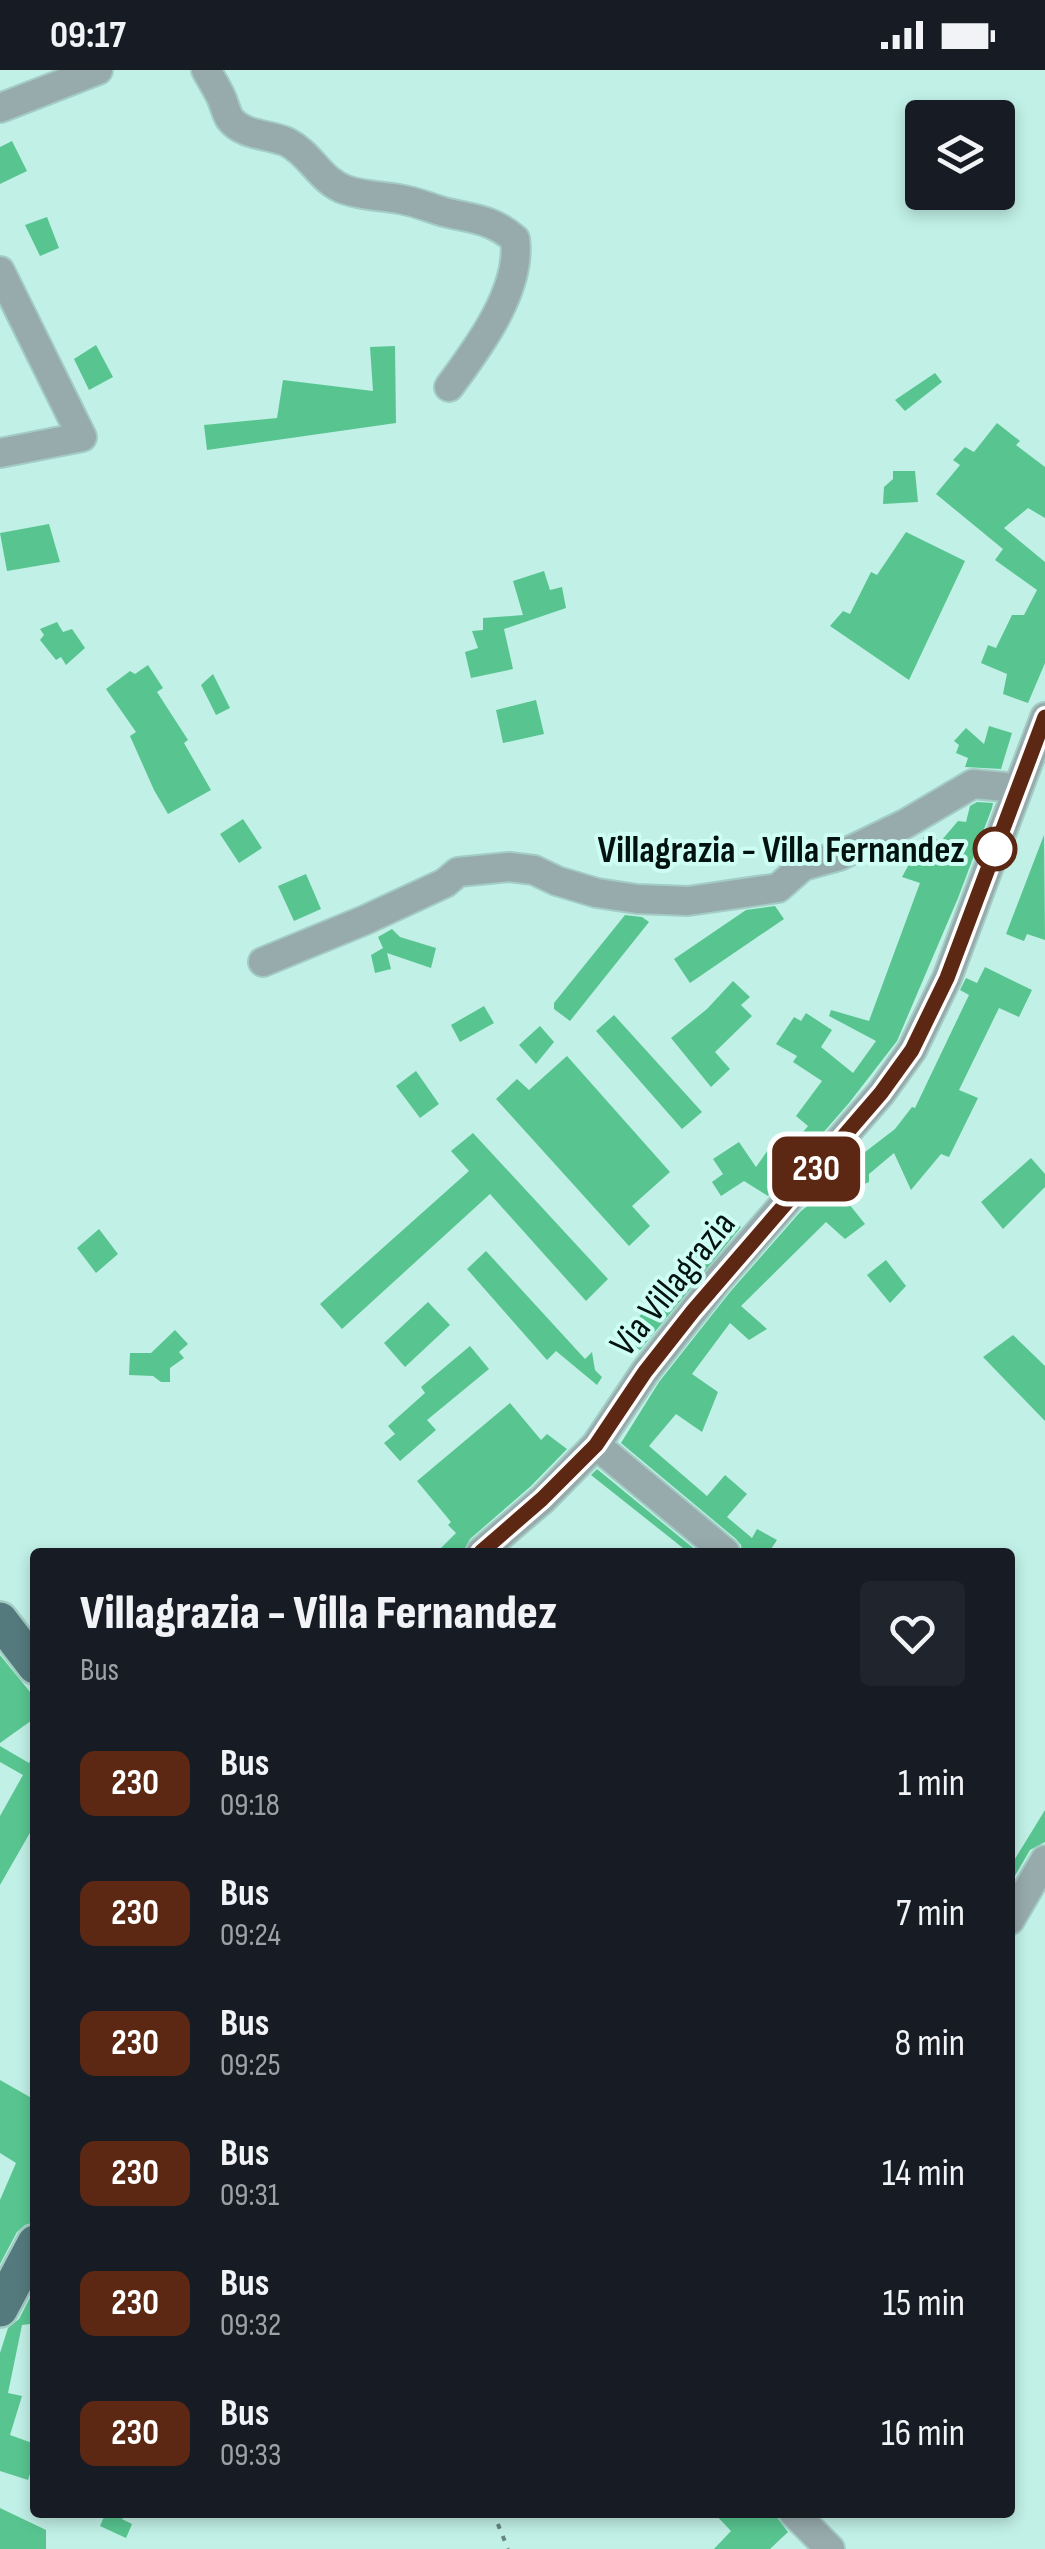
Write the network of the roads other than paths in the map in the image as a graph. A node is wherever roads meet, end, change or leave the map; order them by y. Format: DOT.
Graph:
graph roads {
  1 [pos="98,70"];
  2 [pos="206,70"];
  3 [pos="0,108"];
  4 [pos="0,272"];
  5 [pos="448,387"];
  6 [pos="0,452"];
  7 [pos="1045,716"];
  8 [pos="1017,788"];
  9 [pos="263,962"];
  10 [pos="596,1445"];
  11 [pos="486,1548"];
  12 [pos="720,1548"];
  13 [pos="0,1620"];
  14 [pos="30,1659"];
  15 [pos="1045,1860"];
  16 [pos="1015,1911"];
  17 [pos="30,2252"];
  18 [pos="0,2309"];
  19 [pos="800,2518"];
  20 [pos="830,2549"];
  1 -- 3 [label="street"];
  2 -- 5 [label="street"];
  4 -- 6 [label="street"];
  7 -- 8 [label="street, Via Villagrazia"];
  8 -- 9 [label="street"];
  8 -- 10 [label="street, Via Villagrazia"];
  10 -- 11 [label="street, Via Villagrazia"];
  10 -- 12 [label="street"];
  13 -- 14 [label="main road"];
  15 -- 16 [label="street"];
  17 -- 18 [label="main road"];
  19 -- 20 [label="street"];
}
